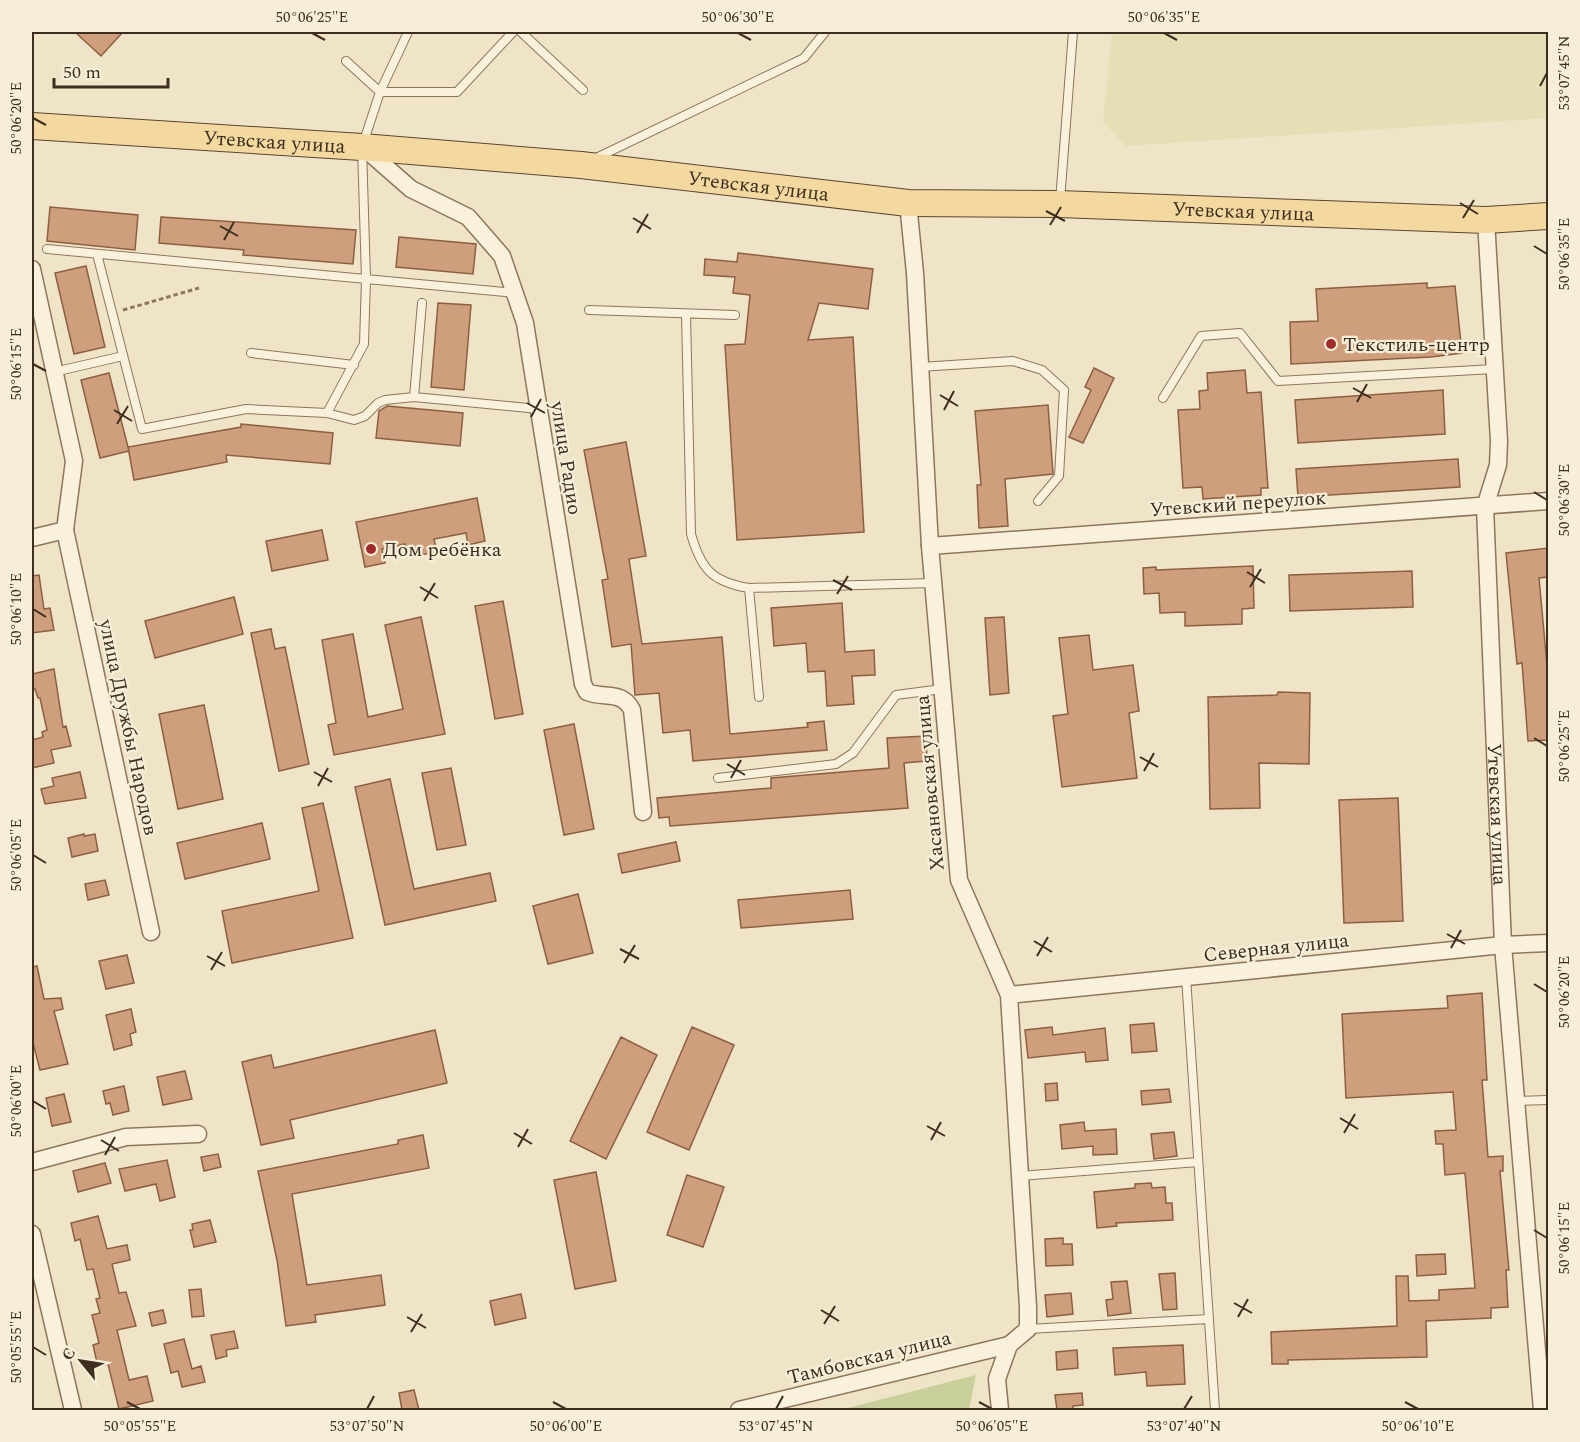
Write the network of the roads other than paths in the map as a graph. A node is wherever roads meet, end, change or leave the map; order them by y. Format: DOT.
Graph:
graph roads {
  1 [pos="408,32"];
  2 [pos="513,32"];
  3 [pos="520,32"];
  4 [pos="825,32"];
  5 [pos="1073,32"];
  6 [pos="346,61"];
  7 [pos="583,90"];
  8 [pos="380,92"];
  9 [pos="32,126"];
  10 [pos="362,147"];
  11 [pos="581,165"];
  12 [pos="908,203"];
  13 [pos="1059,204"];
  14 [pos="1548,216"];
  15 [pos="1486,220"];
  16 [pos="47,249"];
  17 [pos="97,254"];
  18 [pos="32,269"];
  19 [pos="366,279"];
  20 [pos="515,293"];
  21 [pos="422,303"];
  22 [pos="589,310"];
  23 [pos="686,314"];
  24 [pos="735,315"];
  25 [pos="251,354"];
  26 [pos="123,356"];
  27 [pos="354,365"];
  28 [pos="920,367"];
  29 [pos="1494,369"];
  30 [pos="54,372"];
  31 [pos="414,397"];
  32 [pos="1163,398"];
  33 [pos="538,409"];
  34 [pos="327,413"];
  35 [pos="1038,501"];
  36 [pos="1548,501"];
  37 [pos="1485,507"];
  38 [pos="65,530"];
  39 [pos="32,538"];
  40 [pos="930,546"];
  41 [pos="933,583"];
  42 [pos="749,588"];
  43 [pos="942,689"];
  44 [pos="759,697"];
  45 [pos="718,777"];
  46 [pos="643,812"];
  47 [pos="152,932"];
  48 [pos="1548,943"];
  49 [pos="1503,945"];
  50 [pos="1186,977"];
  51 [pos="1009,995"];
  52 [pos="1548,1100"];
  53 [pos="1516,1101"];
  54 [pos="198,1134"];
  55 [pos="32,1162"];
  56 [pos="1198,1162"];
  57 [pos="1020,1176"];
  58 [pos="32,1234"];
  59 [pos="1209,1319"];
  60 [pos="1028,1329"];
  61 [pos="1009,1345"];
  62 [pos="73,1410"];
  63 [pos="738,1410"];
  64 [pos="1000,1410"];
  65 [pos="1215,1410"];
  66 [pos="1542,1410"];
  1 -- 8 [label="lane"];
  2 -- 8 [label="lane"];
  3 -- 7 [label="lane"];
  4 -- 11 [label="lane"];
  5 -- 13 [label="lane"];
  6 -- 8 [label="lane"];
  8 -- 10 [label="lane"];
  9 -- 10 [label="main road, Утевская улица"];
  10 -- 11 [label="main road, Утевская улица"];
  10 -- 19 [label="lane"];
  10 -- 20 [label="street, улица Радио"];
  11 -- 12 [label="main road, Утевская улица"];
  12 -- 13 [label="main road, Утевская улица"];
  12 -- 28 [label="street, Хасановская улица"];
  13 -- 15 [label="main road, Утевская улица"];
  14 -- 15 [label="main road, Утевская улица"];
  15 -- 29 [label="street, Утевская улица"];
  16 -- 17 [label="lane"];
  17 -- 19 [label="lane"];
  17 -- 26 [label="lane"];
  18 -- 30 [label="street, улица Дружбы Народов"];
  19 -- 20 [label="lane"];
  19 -- 27 [label="lane"];
  20 -- 33 [label="street, улица Радио"];
  21 -- 31 [label="lane"];
  22 -- 23 [label="lane"];
  23 -- 24 [label="lane"];
  23 -- 42 [label="lane"];
  25 -- 27 [label="lane"];
  26 -- 30 [label="lane"];
  26 -- 34 [label="lane"];
  27 -- 34 [label="lane"];
  28 -- 35 [label="lane"];
  28 -- 40 [label="street, Хасановская улица"];
  29 -- 32 [label="lane"];
  29 -- 37 [label="street, Утевская улица"];
  30 -- 38 [label="street, улица Дружбы Народов"];
  31 -- 33 [label="lane"];
  31 -- 34 [label="lane"];
  33 -- 46 [label="street, улица Радио"];
  36 -- 37 [label="street, Утевский переулок"];
  37 -- 40 [label="street, Утевский переулок"];
  37 -- 49 [label="street, Утевская улица"];
  38 -- 39 [label="street"];
  38 -- 47 [label="street, улица Дружбы Народов"];
  40 -- 41 [label="street, Хасановская улица"];
  41 -- 42 [label="lane"];
  41 -- 43 [label="street, Хасановская улица"];
  42 -- 44 [label="lane"];
  43 -- 45 [label="lane"];
  43 -- 51 [label="street, Хасановская улица"];
  48 -- 49 [label="street, Северная улица"];
  49 -- 50 [label="street, Северная улица"];
  49 -- 53 [label="street, Утевская улица"];
  50 -- 51 [label="street, Северная улица"];
  50 -- 56 [label="lane"];
  51 -- 57 [label="street, Хасановская улица"];
  52 -- 53 [label="lane"];
  53 -- 66 [label="street, Утевская улица"];
  54 -- 55 [label="street"];
  56 -- 57 [label="lane"];
  56 -- 59 [label="lane"];
  57 -- 60 [label="street, Хасановская улица"];
  58 -- 62 [label="street"];
  59 -- 60 [label="lane"];
  59 -- 65 [label="lane"];
  60 -- 61 [label="street"];
  61 -- 63 [label="street, Тамбовская улица"];
  61 -- 64 [label="street"];
}
